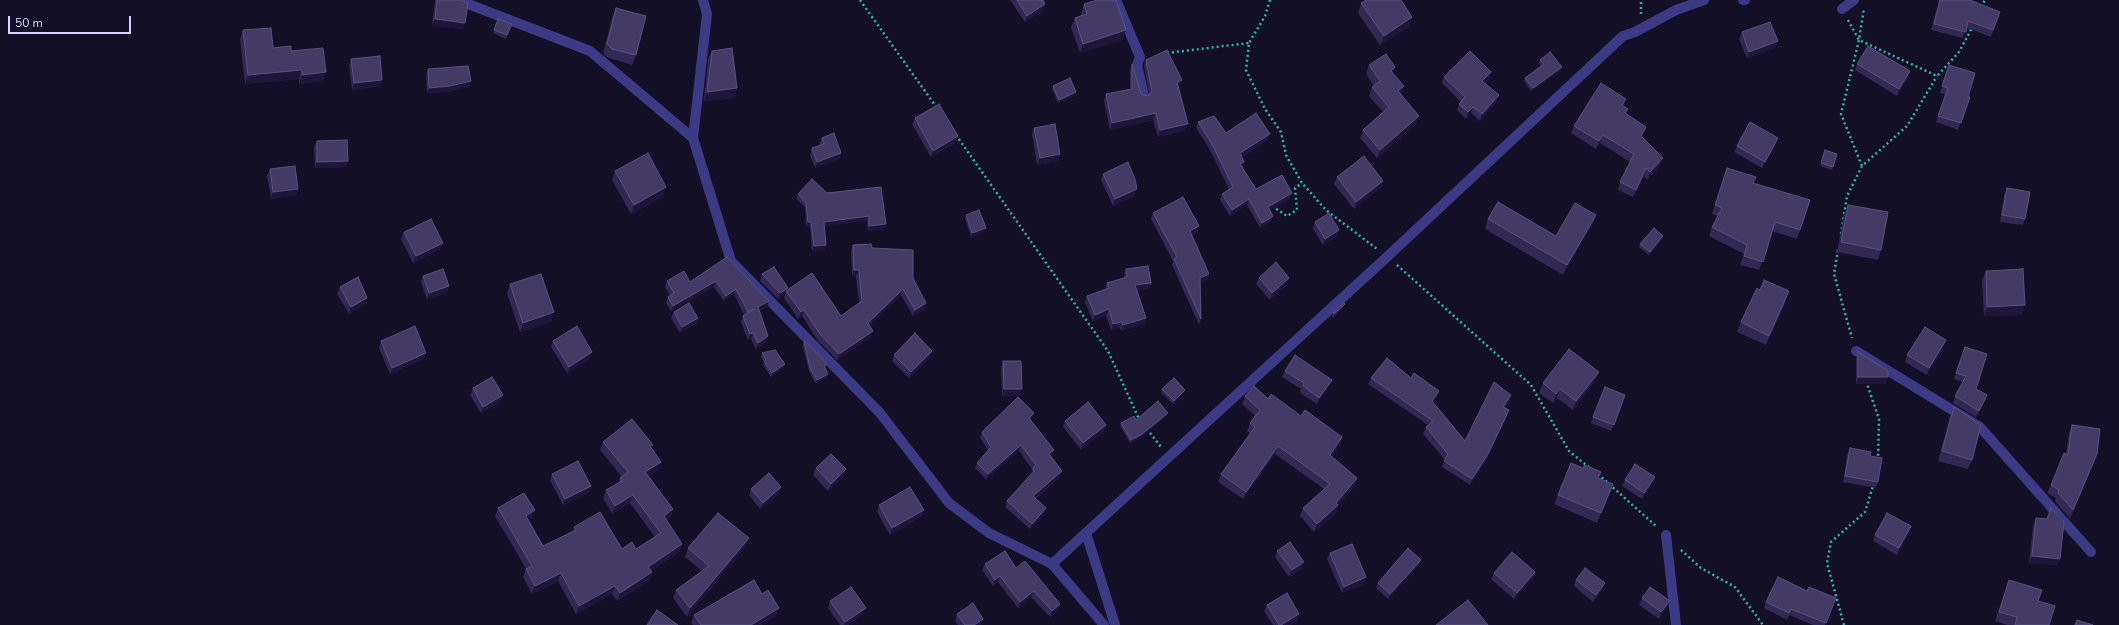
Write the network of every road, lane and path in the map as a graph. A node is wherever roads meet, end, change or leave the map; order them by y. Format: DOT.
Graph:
graph roads {
  1 [pos="458,0"];
  2 [pos="703,0"];
  3 [pos="860,0"];
  4 [pos="1116,0"];
  5 [pos="1270,0"];
  6 [pos="1704,0"];
  7 [pos="1854,0"];
  8 [pos="1985,0"];
  9 [pos="1864,7"];
  10 [pos="1842,9"];
  11 [pos="1979,11"];
  12 [pos="1974,23"];
  13 [pos="1859,40"];
  14 [pos="1249,43"];
  15 [pos="1163,54"];
  16 [pos="1144,96"];
  17 [pos="938,109"];
  18 [pos="952,128"];
  19 [pos="693,138"];
  20 [pos="1862,166"];
  21 [pos="1302,183"];
  22 [pos="1269,204"];
  23 [pos="1388,256"];
  24 [pos="1856,351"];
  25 [pos="1169,457"];
  26 [pos="1086,533"];
  27 [pos="1666,535"];
  28 [pos="2091,552"];
  29 [pos="1052,564"];
  30 [pos="1104,625"];
  31 [pos="1115,625"];
  32 [pos="1676,625"];
  33 [pos="1763,625"];
  1 -- 19 [label="street"];
  2 -- 19 [label="street"];
  3 -- 17 [label="path"];
  4 -- 16 [label="street"];
  5 -- 14 [label="path"];
  6 -- 23 [label="street"];
  7 -- 10 [label="street"];
  8 -- 11 [label="path"];
  9 -- 13 [label="path"];
  10 -- 13 [label="path"];
  12 -- 13 [label="path"];
  13 -- 20 [label="path"];
  14 -- 15 [label="path"];
  14 -- 21 [label="path"];
  18 -- 25 [label="path"];
  19 -- 29 [label="street"];
  21 -- 22 [label="path"];
  21 -- 23 [label="path"];
  23 -- 25 [label="street"];
  23 -- 27 [label="path"];
  24 -- 28 [label="street"];
  25 -- 26 [label="street"];
  26 -- 29 [label="street"];
  26 -- 31 [label="street"];
  27 -- 32 [label="street"];
  27 -- 33 [label="path"];
  29 -- 30 [label="street"];
}
